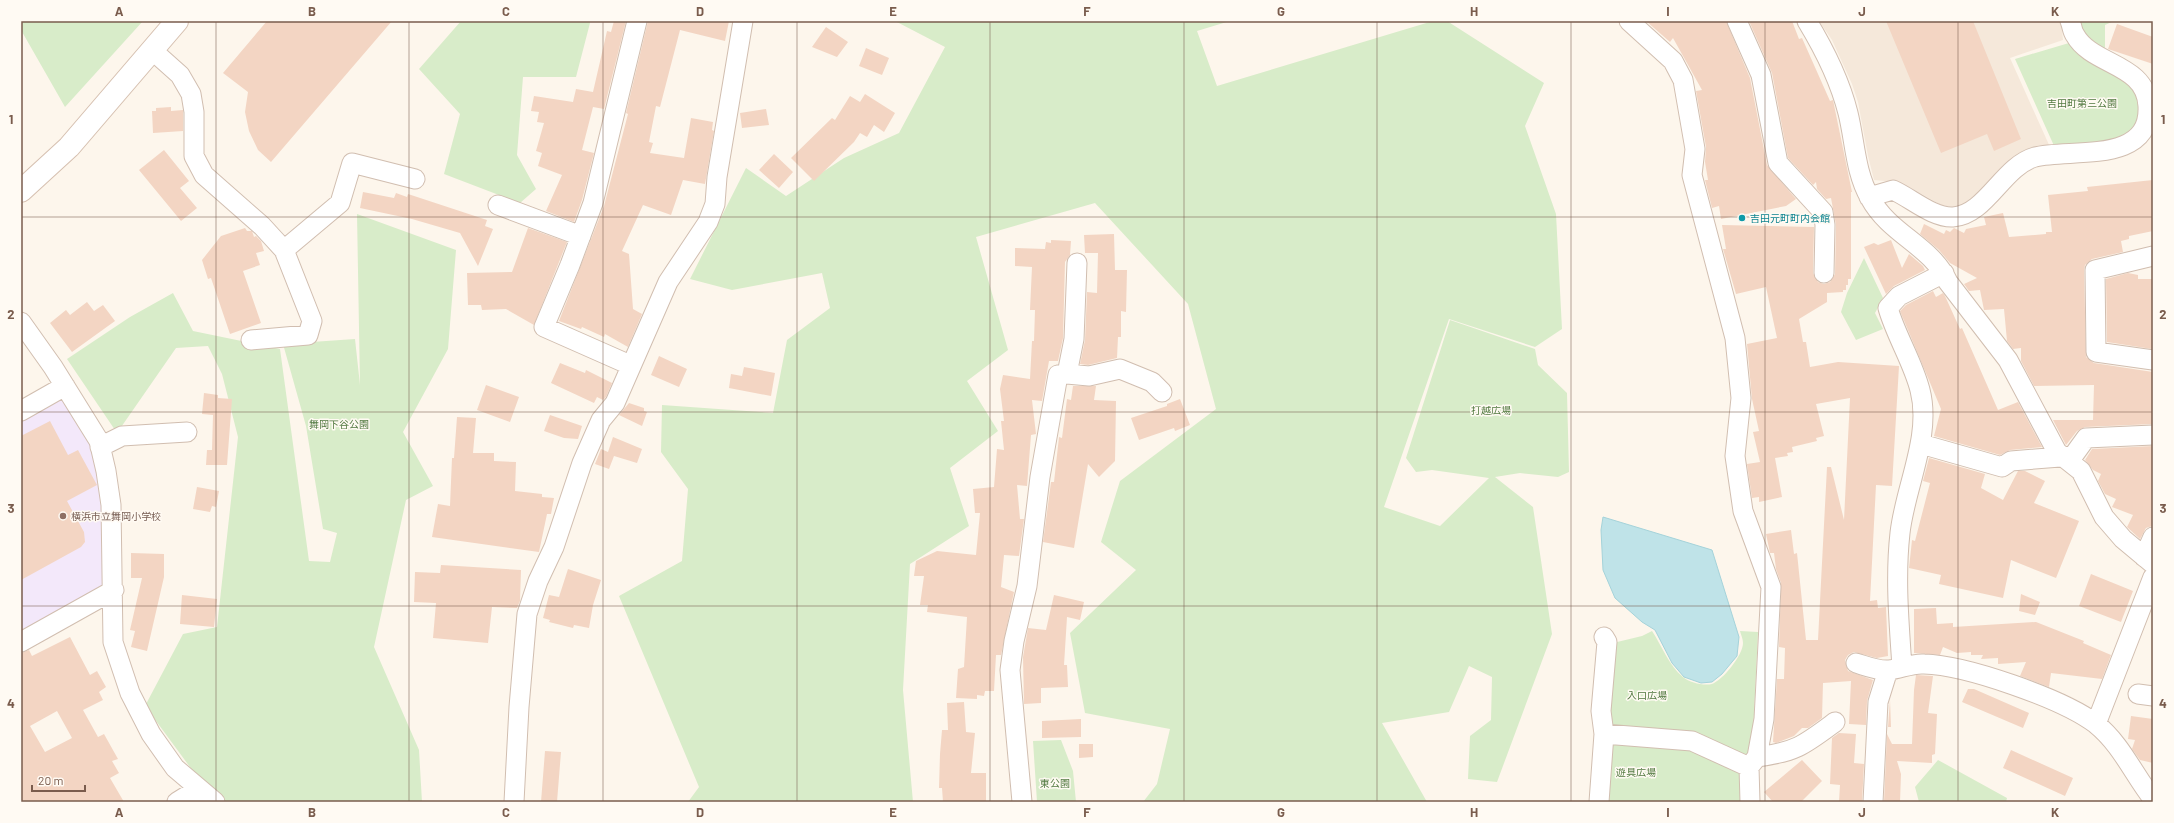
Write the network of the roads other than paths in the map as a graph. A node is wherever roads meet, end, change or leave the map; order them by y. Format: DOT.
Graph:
graph roads {
  1 [pos="177,21"];
  2 [pos="637,21"];
  3 [pos="743,21"];
  4 [pos="1629,21"];
  5 [pos="1738,21"];
  6 [pos="1807,21"];
  7 [pos="2070,21"];
  8 [pos="152,50"];
  9 [pos="416,179"];
  10 [pos="21,191"];
  11 [pos="1869,197"];
  12 [pos="498,205"];
  13 [pos="581,236"];
  14 [pos="284,250"];
  15 [pos="2153,256"];
  16 [pos="1077,263"];
  17 [pos="1824,273"];
  18 [pos="1944,273"];
  19 [pos="21,322"];
  20 [pos="251,340"];
  21 [pos="2153,360"];
  22 [pos="630,365"];
  23 [pos="1067,374"];
  24 [pos="65,386"];
  25 [pos="1162,392"];
  26 [pos="21,411"];
  27 [pos="187,432"];
  28 [pos="2153,436"];
  29 [pos="1921,444"];
  30 [pos="100,447"];
  31 [pos="2064,458"];
  32 [pos="2153,537"];
  33 [pos="2148,560"];
  34 [pos="2153,577"];
  35 [pos="114,590"];
  36 [pos="1604,637"];
  37 [pos="21,642"];
  38 [pos="1856,663"];
  39 [pos="1895,668"];
  40 [pos="1835,722"];
  41 [pos="2096,724"];
  42 [pos="1604,734"];
  43 [pos="1753,762"];
  44 [pos="189,797"];
  45 [pos="2153,799"];
  46 [pos="214,802"];
  47 [pos="514,802"];
  48 [pos="1022,802"];
  49 [pos="1599,802"];
  50 [pos="1750,802"];
  51 [pos="1873,802"];
  1 -- 8 [label="street"];
  2 -- 13 [label="street"];
  3 -- 22 [label="street"];
  4 -- 43 [label="street"];
  5 -- 17 [label="street"];
  6 -- 11 [label="street"];
  7 -- 11 [label="street"];
  8 -- 10 [label="street"];
  8 -- 14 [label="street"];
  9 -- 14 [label="street"];
  11 -- 18 [label="street"];
  12 -- 13 [label="street"];
  13 -- 22 [label="street"];
  14 -- 20 [label="street"];
  15 -- 21 [label="street"];
  16 -- 23 [label="street"];
  18 -- 29 [label="street"];
  18 -- 31 [label="street"];
  19 -- 24 [label="street"];
  22 -- 47 [label="street"];
  23 -- 25 [label="street"];
  23 -- 48 [label="street"];
  24 -- 26 [label="street"];
  24 -- 30 [label="street"];
  27 -- 30 [label="street"];
  28 -- 31 [label="street"];
  29 -- 31 [label="street"];
  29 -- 39 [label="street"];
  30 -- 35 [label="street"];
  31 -- 33 [label="street"];
  32 -- 33 [label="street"];
  34 -- 41 [label="street"];
  35 -- 37 [label="street"];
  35 -- 44 [label="street"];
  36 -- 42 [label="street"];
  38 -- 39 [label="street"];
  39 -- 41 [label="street"];
  39 -- 51 [label="street"];
  40 -- 43 [label="street"];
  41 -- 45 [label="street"];
  42 -- 43 [label="street"];
  42 -- 49 [label="street"];
  43 -- 50 [label="street"];
  44 -- 46 [label="street"];
}
